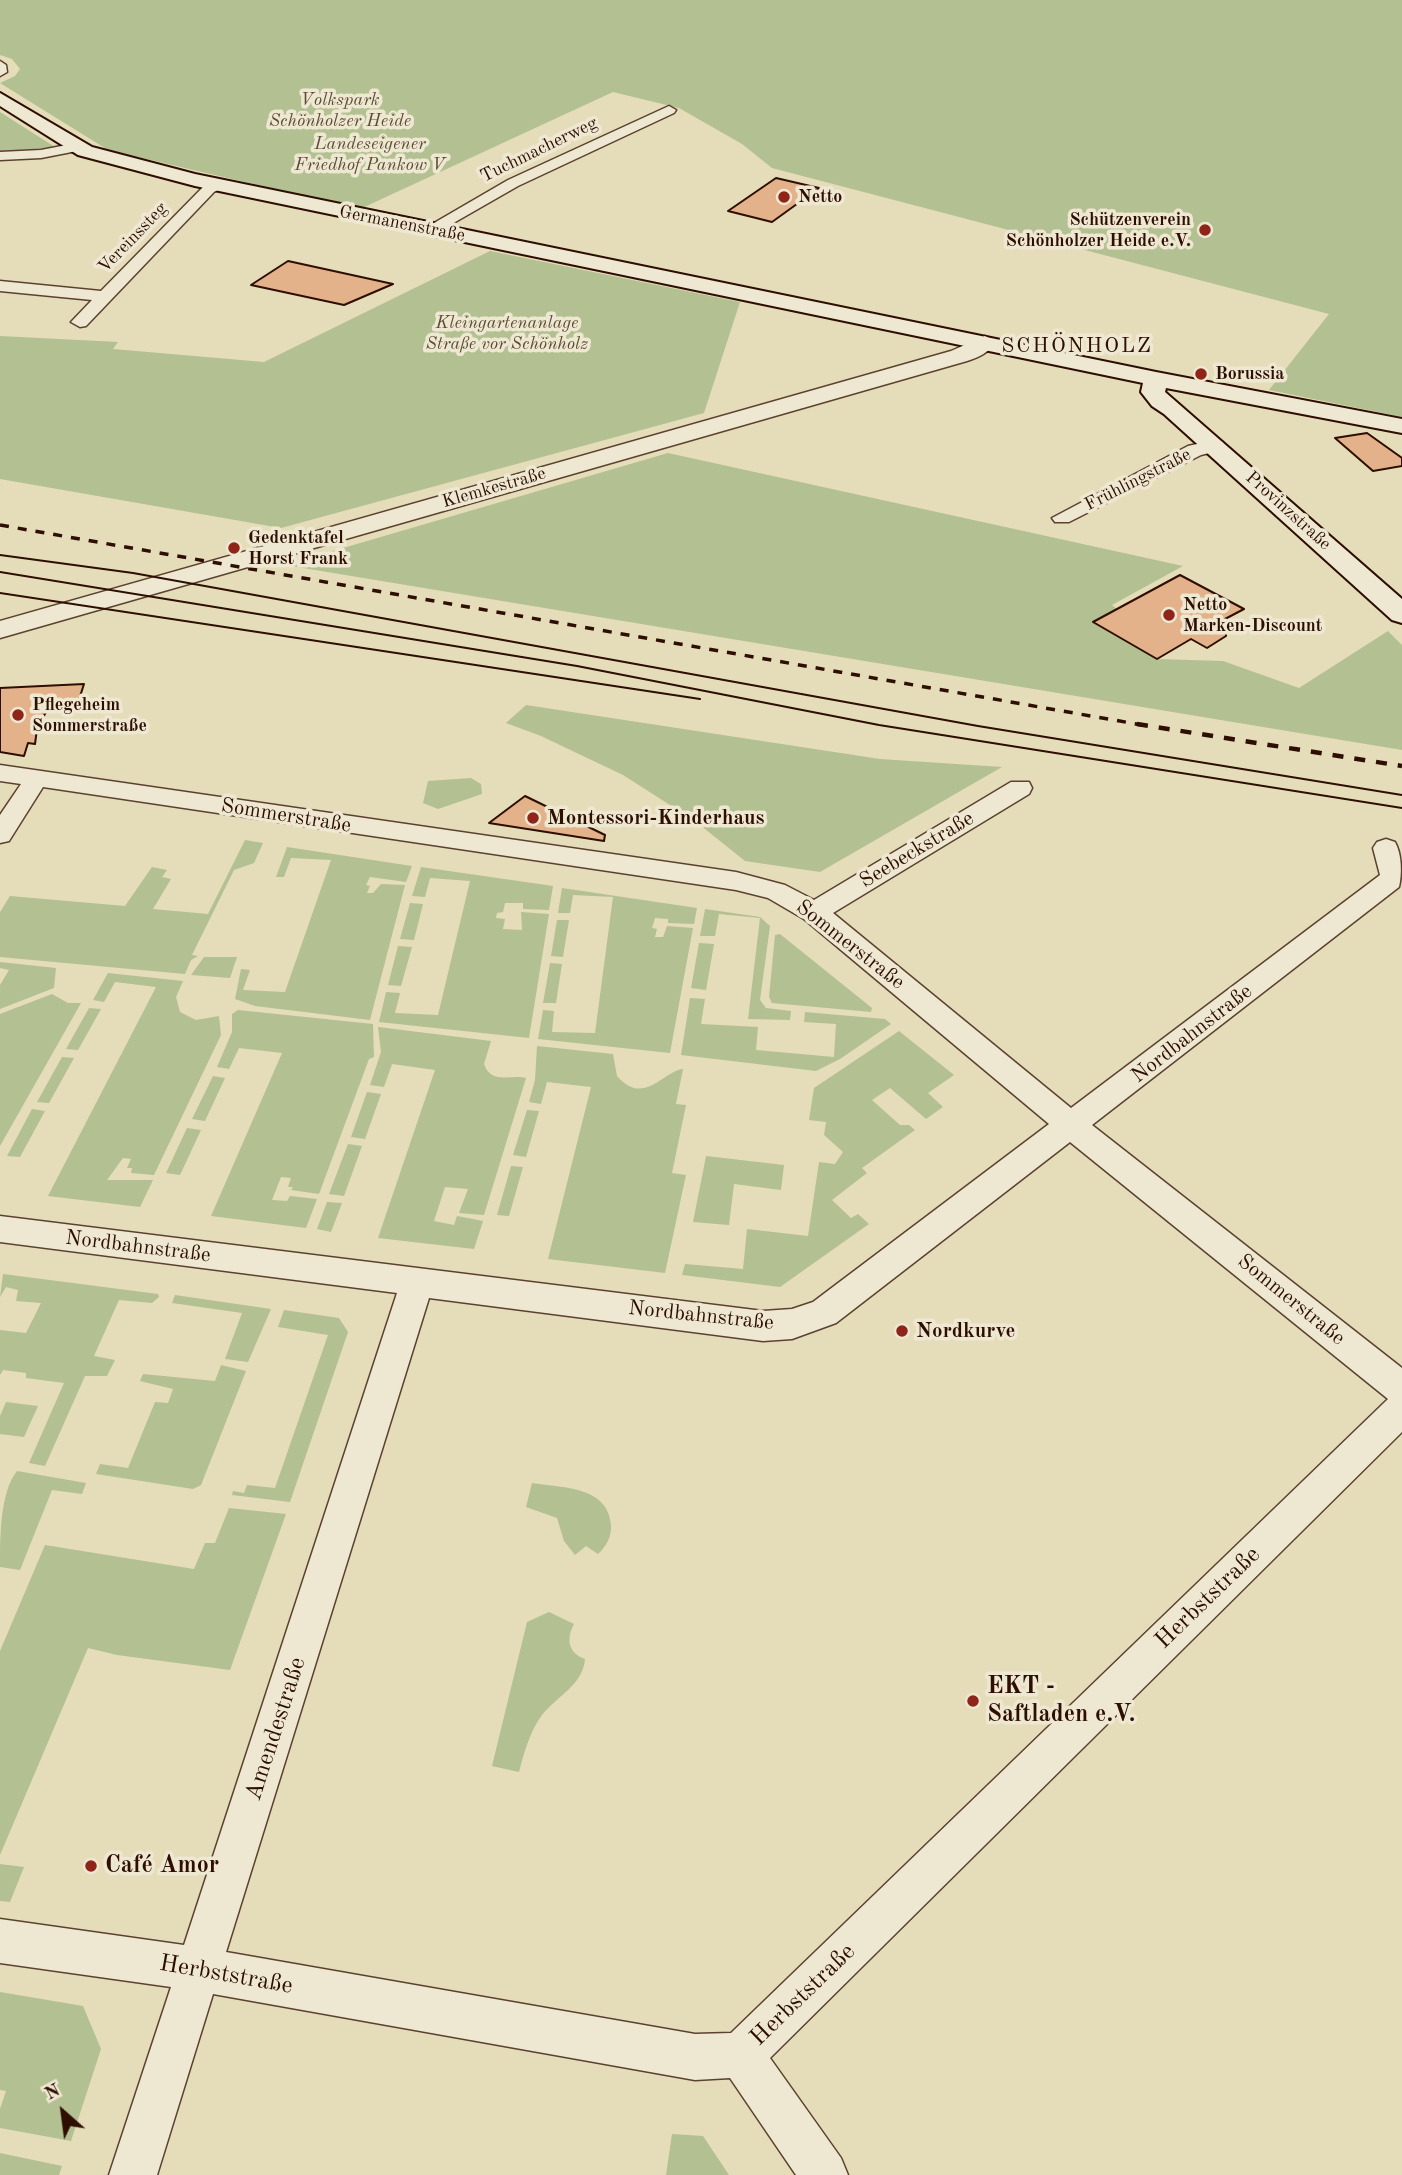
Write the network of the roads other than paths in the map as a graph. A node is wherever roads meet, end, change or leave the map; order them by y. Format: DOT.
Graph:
graph roads {
  1 [pos="0,65"];
  2 [pos="0,72"];
  3 [pos="0,98"];
  4 [pos="669,110"];
  5 [pos="77,147"];
  6 [pos="0,156"];
  7 [pos="217,185"];
  8 [pos="430,230"];
  9 [pos="0,286"];
  10 [pos="106,296"];
  11 [pos="80,322"];
  12 [pos="985,342"];
  13 [pos="1167,381"];
  14 [pos="1402,426"];
  15 [pos="1215,446"];
  16 [pos="1062,518"];
  17 [pos="1402,614"];
  18 [pos="0,630"];
  19 [pos="0,773"];
  20 [pos="37,778"];
  21 [pos="1020,788"];
  22 [pos="0,835"];
  23 [pos="1386,848"];
  24 [pos="814,912"];
  25 [pos="1072,1126"];
  26 [pos="0,1229"];
  27 [pos="417,1283"];
  28 [pos="1402,1389"];
  29 [pos="1402,1409"];
  30 [pos="0,1941"];
  31 [pos="199,1969"];
  32 [pos="741,2055"];
  33 [pos="133,2175"];
  34 [pos="824,2175"];
  1 -- 2 [label="street"];
  3 -- 5 [label="main road, Germanenstraße"];
  4 -- 8 [label="street, Tuchmacherweg"];
  5 -- 6 [label="street"];
  5 -- 7 [label="main road, Germanenstraße"];
  7 -- 8 [label="main road, Germanenstraße"];
  7 -- 10 [label="street, Vereinssteg"];
  8 -- 12 [label="main road, Germanenstraße"];
  9 -- 10 [label="street"];
  10 -- 11 [label="street, Vereinssteg"];
  12 -- 13 [label="main road, Germanenstraße"];
  12 -- 18 [label="street, Klemkestraße"];
  13 -- 14 [label="main road, Germanenstraße"];
  13 -- 15 [label="main road, Provinzstraße"];
  15 -- 16 [label="street, Frühlingstraße"];
  15 -- 17 [label="main road, Provinzstraße"];
  19 -- 20 [label="street, Sommerstraße"];
  20 -- 22 [label="street"];
  20 -- 24 [label="street, Sommerstraße"];
  21 -- 24 [label="street, Seebeckstraße"];
  23 -- 25 [label="street, Nordbahnstraße"];
  24 -- 25 [label="street, Sommerstraße"];
  25 -- 27 [label="street, Nordbahnstraße"];
  25 -- 28 [label="street, Sommerstraße"];
  26 -- 27 [label="street, Nordbahnstraße"];
  27 -- 31 [label="street, Amendestraße"];
  29 -- 32 [label="street, Herbststraße"];
  30 -- 31 [label="street, Herbststraße"];
  31 -- 32 [label="street, Herbststraße"];
  31 -- 33 [label="street, Amendestraße"];
  32 -- 34 [label="street"];
}
